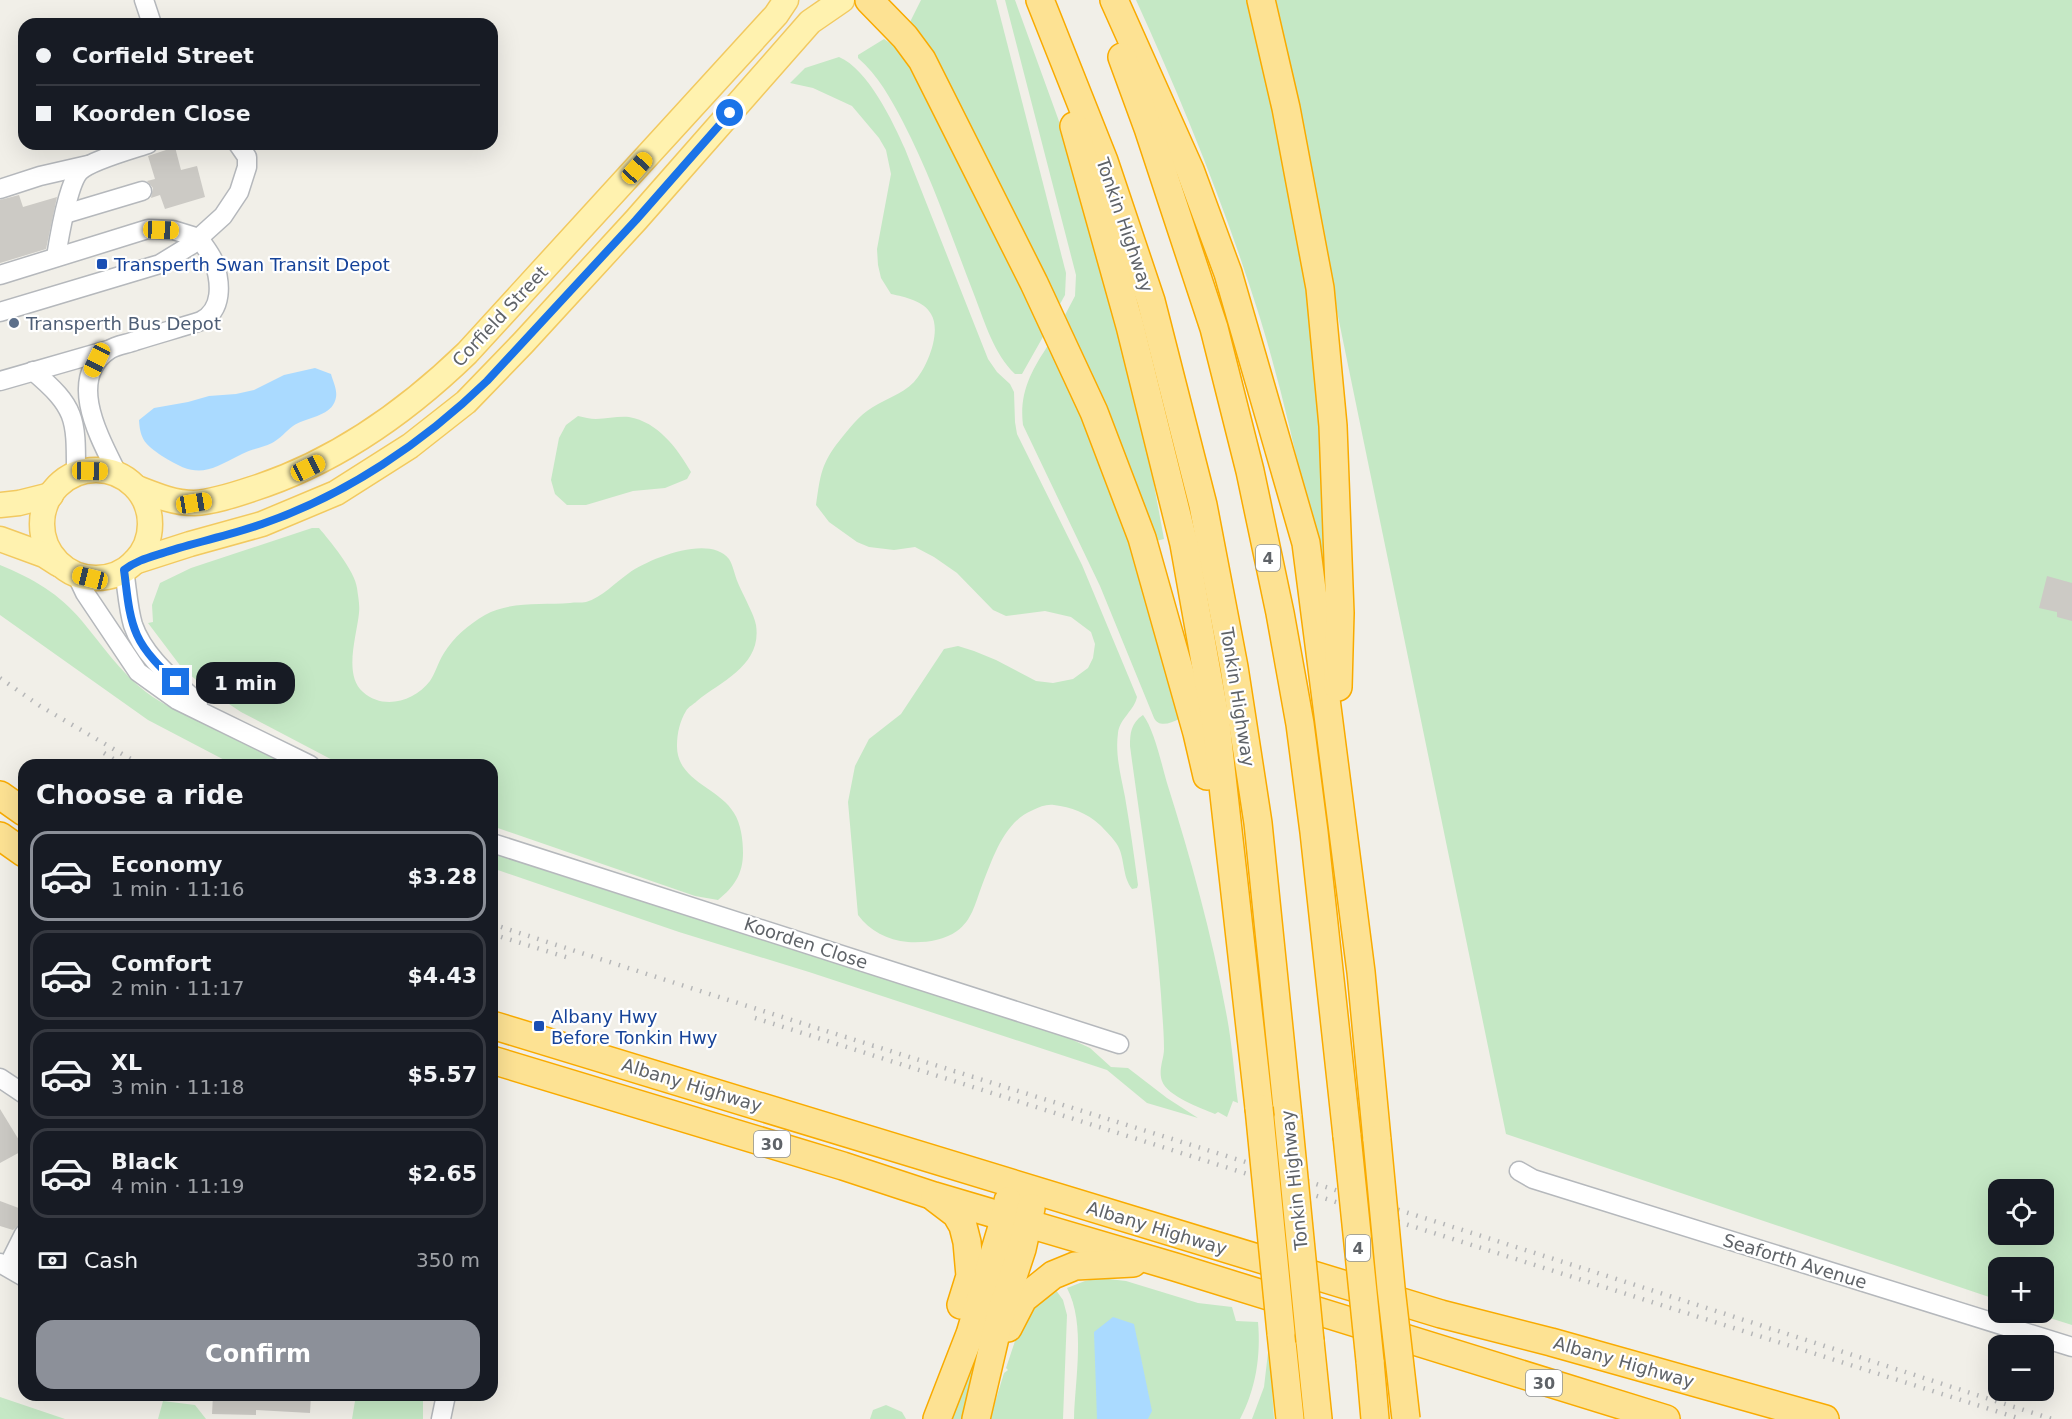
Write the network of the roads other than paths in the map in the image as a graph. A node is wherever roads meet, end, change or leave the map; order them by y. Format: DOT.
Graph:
graph roads {
  1 [pos="144,0"];
  2 [pos="786,0"];
  3 [pos="842,0"];
  4 [pos="869,0"];
  5 [pos="1040,0"];
  6 [pos="1101,0"];
  7 [pos="1114,0"];
  8 [pos="1261,0"];
  9 [pos="150,18"];
  10 [pos="131,150"];
  11 [pos="242,150"];
  12 [pos="88,165"];
  13 [pos="0,189"];
  14 [pos="142,191"];
  15 [pos="65,214"];
  16 [pos="195,242"];
  17 [pos="56,257"];
  18 [pos="0,275"];
  19 [pos="0,312"];
  20 [pos="110,349"];
  21 [pos="33,372"];
  22 [pos="0,381"];
  23 [pos="76,474"];
  24 [pos="127,482"];
  25 [pos="51,495"];
  26 [pos="0,505"];
  27 [pos="0,539"];
  28 [pos="129,566"];
  29 [pos="68,570"];
  30 [pos="210,715"];
  31 [pos="298,759"];
  32 [pos="1336,778"];
  33 [pos="0,795"];
  34 [pos="18,808"];
  35 [pos="0,836"];
  36 [pos="498,845"];
  37 [pos="18,849"];
  38 [pos="1242,942"];
  39 [pos="498,1027"];
  40 [pos="1119,1044"];
  41 [pos="498,1062"];
  42 [pos="1,1080"];
  43 [pos="18,1090"];
  44 [pos="1519,1171"];
  45 [pos="1023,1187"];
  46 [pos="934,1196"];
  47 [pos="1016,1221"];
  48 [pos="18,1243"];
  49 [pos="4,1264"];
  50 [pos="1175,1267"];
  51 [pos="18,1273"];
  52 [pos="2072,1347"];
  53 [pos="989,1364"];
  54 [pos="445,1401"];
  55 [pos="938,1415"];
  56 [pos="1289,1416"];
  57 [pos="1820,1418"];
  58 [pos="441,1419"];
  59 [pos="976,1419"];
  60 [pos="1318,1419"];
  61 [pos="1375,1419"];
  62 [pos="1406,1419"];
  63 [pos="1666,1419"];
  1 -- 9 [label="street"];
  2 -- 24 [label="main road, Corfield Street"];
  3 -- 28 [label="main road, Corfield Street"];
  4 -- 38 [label="highway"];
  5 -- 38 [label="highway"];
  5 -- 60 [label="highway, Tonkin Highway, bridge"];
  6 -- 61 [label="highway, 4, bridge"];
  7 -- 32 [label="highway"];
  8 -- 32 [label="highway"];
  10 -- 12 [label="street"];
  11 -- 16 [label="street"];
  12 -- 13 [label="street"];
  12 -- 15 [label="street"];
  14 -- 15 [label="street"];
  15 -- 17 [label="street"];
  16 -- 17 [label="street"];
  16 -- 19 [label="street"];
  16 -- 20 [label="street"];
  17 -- 18 [label="street"];
  20 -- 21 [label="street"];
  20 -- 24 [label="street"];
  21 -- 22 [label="street"];
  21 -- 23 [label="street"];
  23 -- 24 [label="main road"];
  23 -- 25 [label="main road"];
  24 -- 28 [label="main road"];
  25 -- 26 [label="main road"];
  25 -- 29 [label="main road"];
  27 -- 29 [label="main road"];
  28 -- 29 [label="main road"];
  28 -- 30 [label="street"];
  29 -- 30 [label="street"];
  30 -- 31 [label="street"];
  32 -- 62 [label="highway, bridge"];
  33 -- 34 [label="highway"];
  35 -- 37 [label="highway"];
  36 -- 40 [label="street, Koorden Close"];
  38 -- 56 [label="highway, bridge"];
  39 -- 45 [label="highway, Albany Highway / 30"];
  41 -- 46 [label="highway, Albany Highway / 30"];
  42 -- 43 [label="street"];
  44 -- 52 [label="street, Seaforth Avenue"];
  45 -- 47 [label="highway"];
  45 -- 57 [label="highway, Albany Highway / 30"];
  46 -- 47 [label="highway, Albany Highway / 30"];
  46 -- 55 [label="highway"];
  47 -- 50 [label="highway, Albany Highway / 30"];
  47 -- 53 [label="highway"];
  47 -- 55 [label="highway"];
  48 -- 49 [label="street"];
  49 -- 51 [label="street"];
  50 -- 53 [label="highway"];
  50 -- 63 [label="highway, Albany Highway / 30"];
  53 -- 59 [label="highway"];
  54 -- 58 [label="street"];
}
